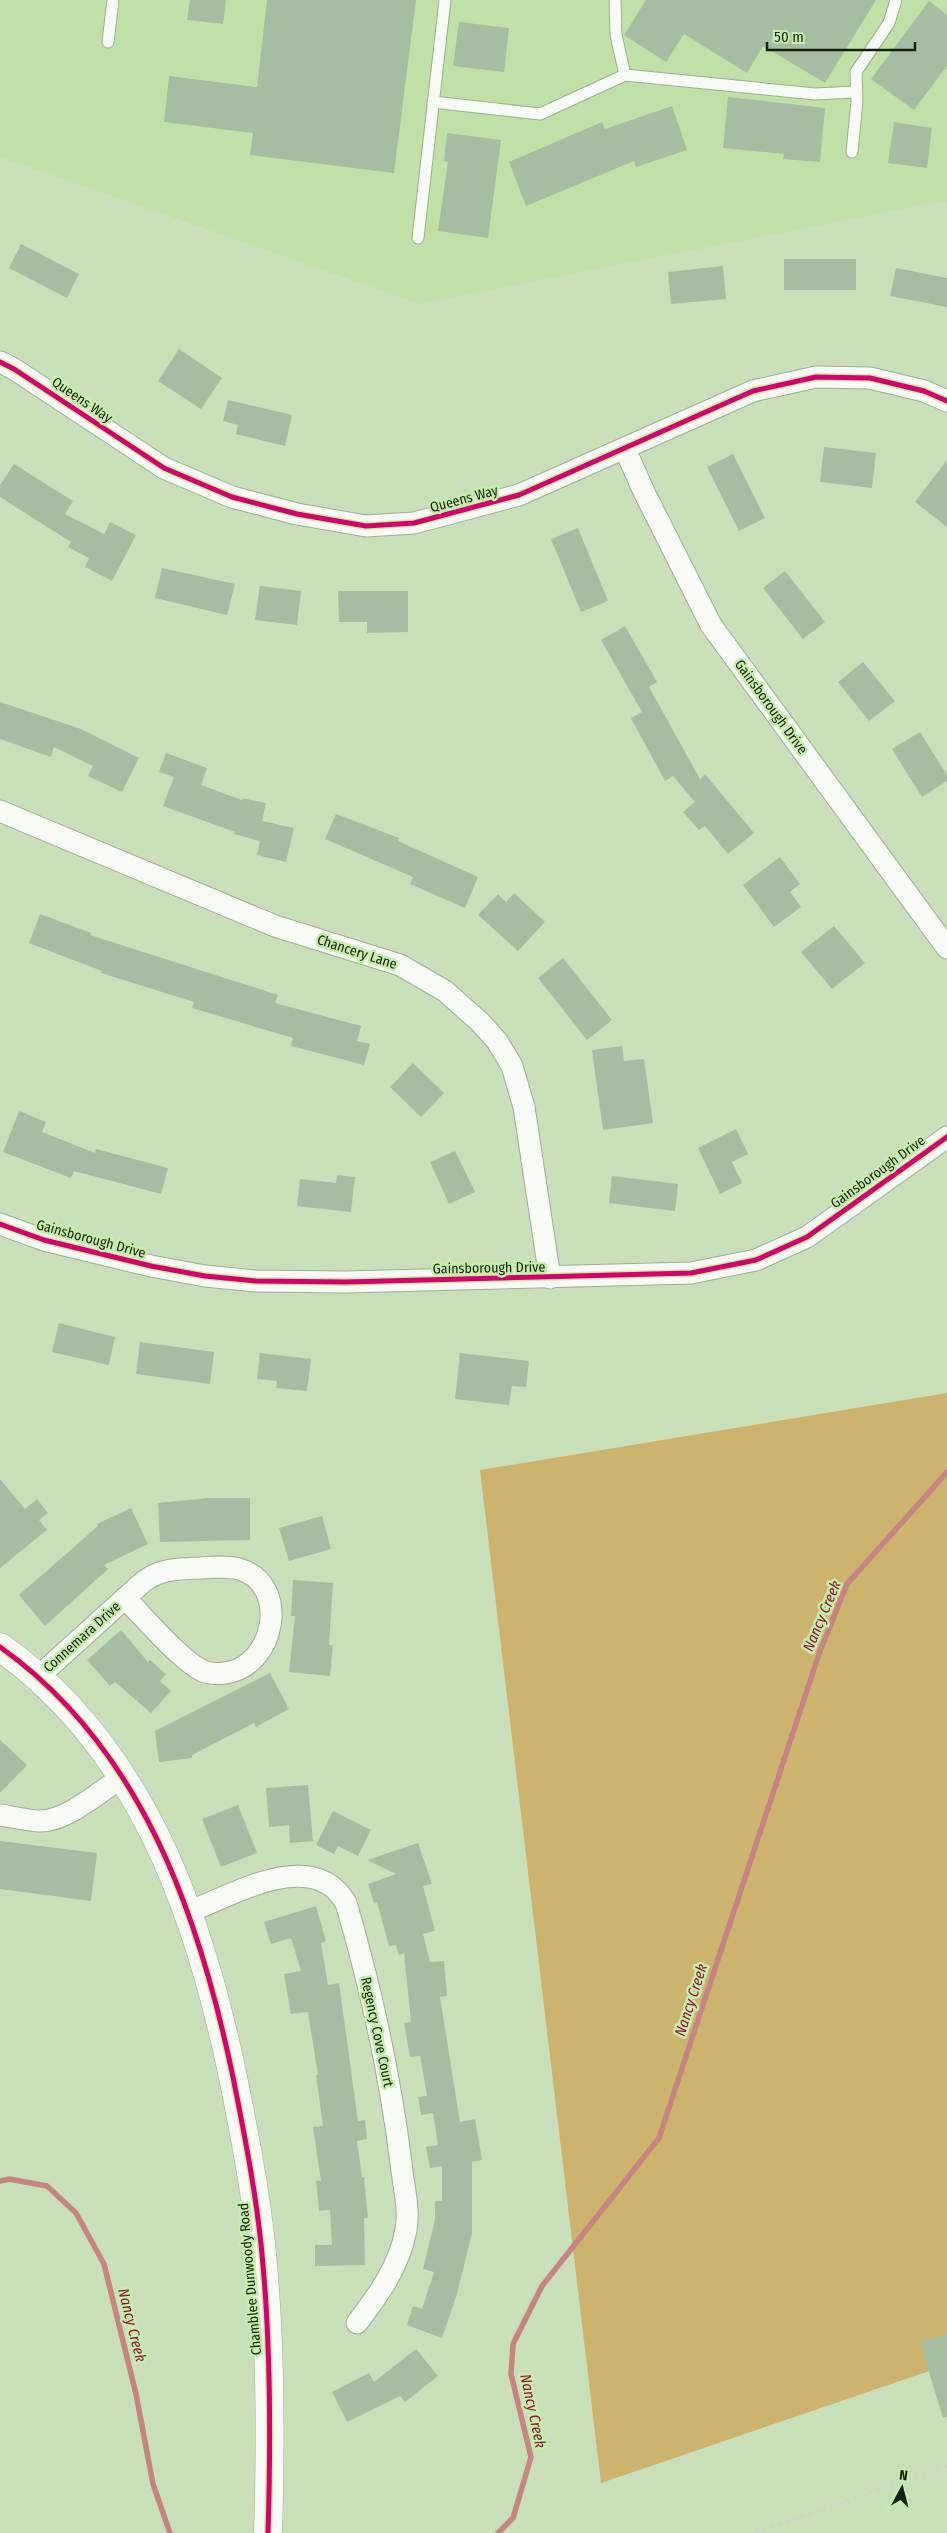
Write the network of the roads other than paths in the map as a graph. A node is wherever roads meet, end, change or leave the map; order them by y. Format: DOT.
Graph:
graph roads {
  1 [pos="113,0"];
  2 [pos="445,0"];
  3 [pos="615,0"];
  4 [pos="896,0"];
  5 [pos="108,42"];
  6 [pos="625,75"];
  7 [pos="855,92"];
  8 [pos="433,102"];
  9 [pos="852,152"];
  10 [pos="418,238"];
  11 [pos="0,362"];
  12 [pos="947,400"];
  13 [pos="626,449"];
  14 [pos="0,811"];
  15 [pos="947,948"];
  16 [pos="947,1137"];
  17 [pos="0,1224"];
  18 [pos="550,1278"];
  19 [pos="125,1598"];
  20 [pos="0,1647"];
  21 [pos="39,1676"];
  22 [pos="122,1777"];
  23 [pos="0,1815"];
  24 [pos="188,1912"];
  25 [pos="357,2323"];
  26 [pos="268,2532"];
  1 -- 5 [label="lane"];
  2 -- 8 [label="lane"];
  3 -- 6 [label="lane"];
  4 -- 7 [label="lane"];
  6 -- 7 [label="lane"];
  6 -- 8 [label="lane"];
  7 -- 9 [label="lane"];
  8 -- 10 [label="lane"];
  11 -- 13 [label="street, Queens Way"];
  12 -- 13 [label="street, Queens Way"];
  13 -- 15 [label="street, Gainsborough Drive"];
  14 -- 18 [label="street, Chancery Lane"];
  16 -- 18 [label="street, Gainsborough Drive"];
  17 -- 18 [label="street, Gainsborough Drive"];
  19 -- 19 [label="street, Connemara Drive"];
  19 -- 21 [label="street, Connemara Drive"];
  20 -- 21 [label="street, Chamblee Dunwoody Road"];
  21 -- 22 [label="street, Chamblee Dunwoody Road"];
  22 -- 23 [label="street"];
  22 -- 24 [label="street, Chamblee Dunwoody Road"];
  24 -- 25 [label="street, Regency Cove Court"];
  24 -- 26 [label="street, Chamblee Dunwoody Road"];
}
